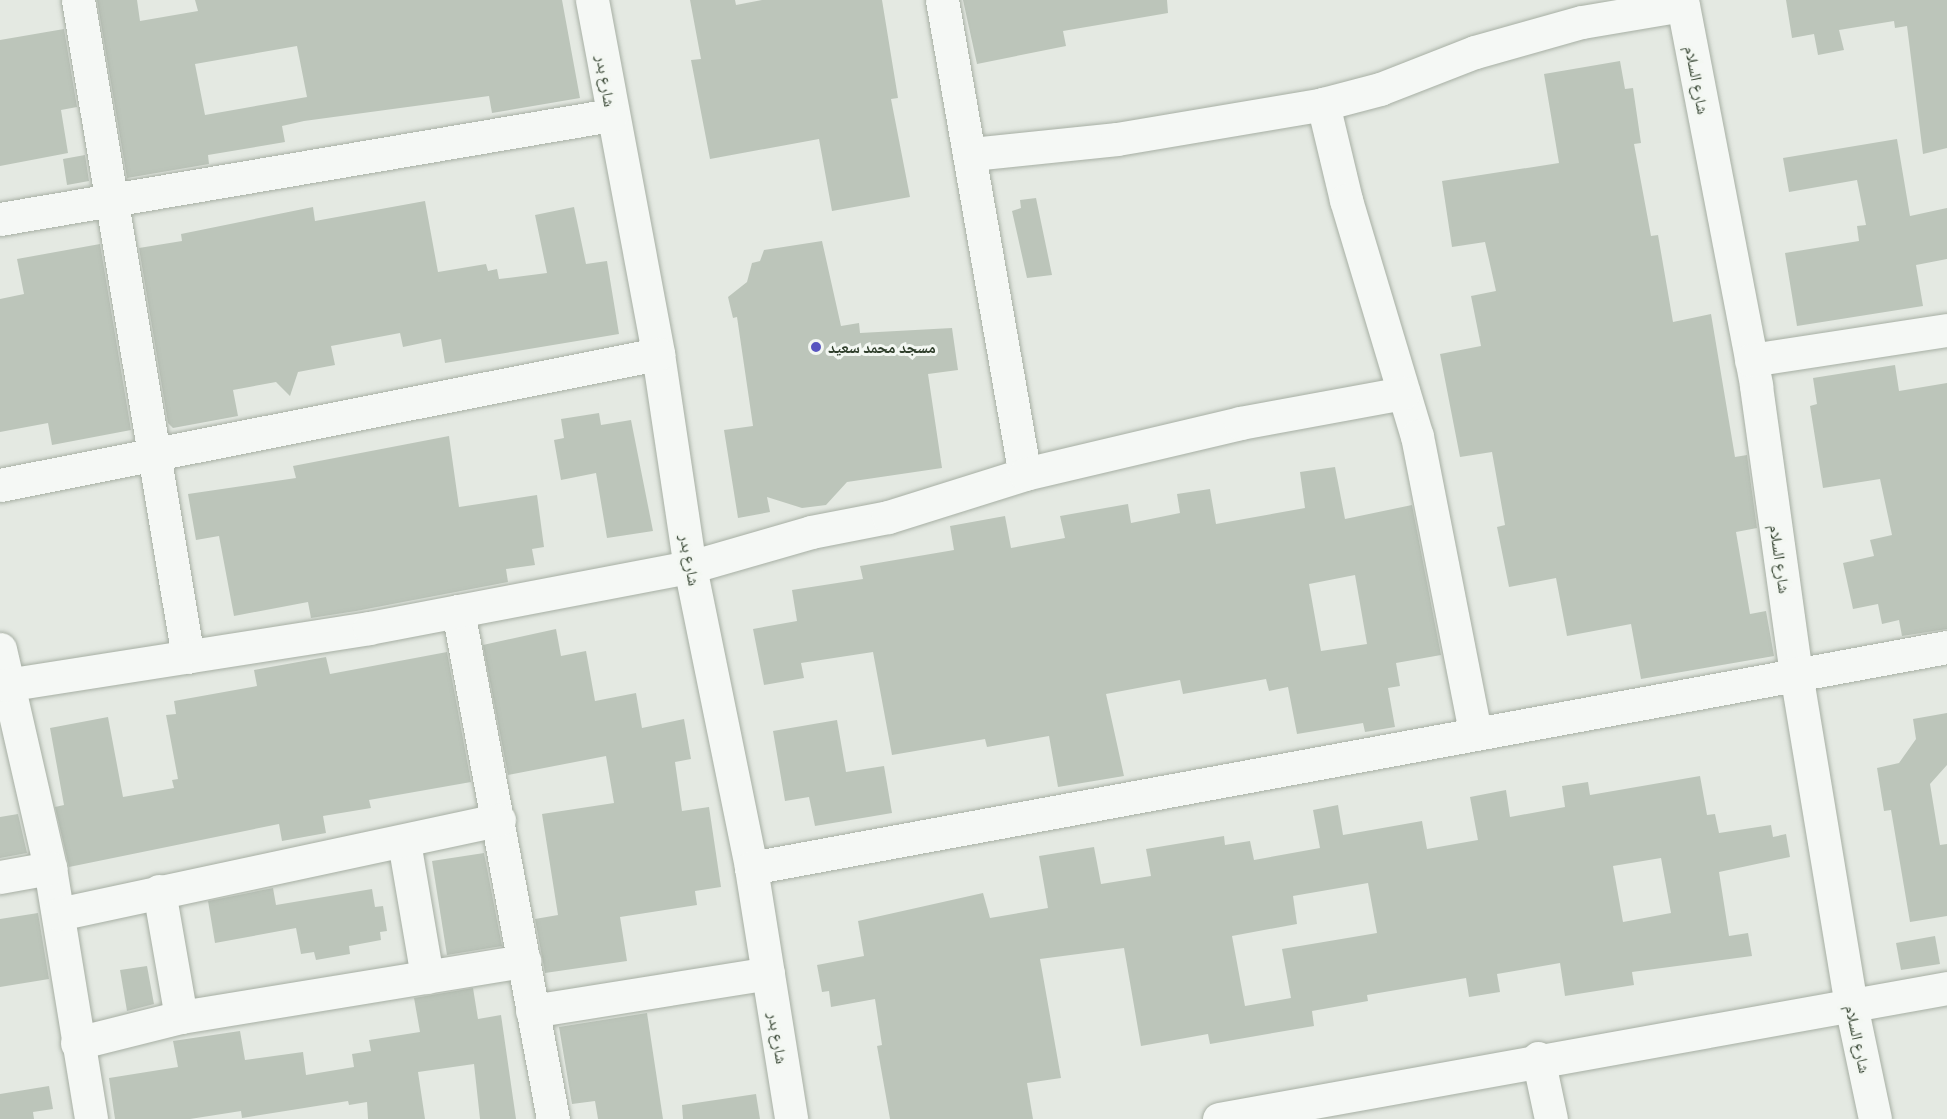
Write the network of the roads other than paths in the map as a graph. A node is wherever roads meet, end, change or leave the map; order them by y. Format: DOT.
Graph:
graph roads {
  1 [pos="78,0"];
  2 [pos="592,0"];
  3 [pos="942,0"];
  4 [pos="1682,2"];
  5 [pos="1323,104"];
  6 [pos="611,115"];
  7 [pos="972,154"];
  8 [pos="114,201"];
  9 [pos="0,219"];
  10 [pos="1947,330"];
  11 [pos="658,354"];
  12 [pos="1751,360"];
  13 [pos="1403,393"];
  14 [pos="156,455"];
  15 [pos="1025,474"];
  16 [pos="0,485"];
  17 [pos="690,567"];
  18 [pos="458,612"];
  19 [pos="1947,647"];
  20 [pos="0,649"];
  21 [pos="188,657"];
  22 [pos="1796,673"];
  23 [pos="6,685"];
  24 [pos="1475,731"];
  25 [pos="499,819"];
  26 [pos="404,842"];
  27 [pos="51,868"];
  28 [pos="751,868"];
  29 [pos="0,877"];
  30 [pos="159,891"];
  31 [pos="59,914"];
  32 [pos="524,961"];
  33 [pos="768,973"];
  34 [pos="427,977"];
  35 [pos="1947,988"];
  36 [pos="1851,1005"];
  37 [pos="532,1011"];
  38 [pos="181,1017"];
  39 [pos="77,1042"];
  40 [pos="1538,1058"];
  41 [pos="1323,1109"];
  42 [pos="91,1119"];
  43 [pos="553,1119"];
  44 [pos="791,1119"];
  45 [pos="1219,1119"];
  46 [pos="1551,1119"];
  47 [pos="1875,1119"];
  1 -- 8 [label="street"];
  2 -- 6 [label="street, شارع بدر"];
  3 -- 7 [label="street"];
  4 -- 5 [label="street"];
  4 -- 12 [label="street, شارع السلام"];
  5 -- 7 [label="street"];
  5 -- 13 [label="street"];
  6 -- 8 [label="street"];
  6 -- 11 [label="street, شارع بدر"];
  7 -- 15 [label="street"];
  8 -- 9 [label="street"];
  8 -- 14 [label="street"];
  10 -- 12 [label="street"];
  11 -- 14 [label="street"];
  11 -- 17 [label="street, شارع بدر"];
  12 -- 22 [label="street, شارع السلام"];
  13 -- 15 [label="street"];
  13 -- 24 [label="street"];
  14 -- 16 [label="street"];
  14 -- 21 [label="street"];
  15 -- 17 [label="street"];
  17 -- 18 [label="street"];
  17 -- 28 [label="street, شارع بدر"];
  18 -- 21 [label="street"];
  18 -- 25 [label="street"];
  19 -- 22 [label="street"];
  20 -- 23 [label="street"];
  21 -- 23 [label="street"];
  22 -- 24 [label="street"];
  22 -- 36 [label="street, شارع السلام"];
  23 -- 27 [label="street"];
  24 -- 28 [label="street"];
  25 -- 26 [label="street"];
  25 -- 32 [label="street"];
  26 -- 30 [label="street"];
  26 -- 34 [label="street"];
  27 -- 29 [label="street"];
  27 -- 31 [label="street"];
  28 -- 33 [label="street, شارع بدر"];
  30 -- 31 [label="street"];
  30 -- 38 [label="street"];
  31 -- 39 [label="street"];
  32 -- 34 [label="street"];
  32 -- 37 [label="street"];
  33 -- 37 [label="street"];
  33 -- 44 [label="street, شارع بدر"];
  34 -- 38 [label="street"];
  35 -- 36 [label="street"];
  36 -- 40 [label="street"];
  36 -- 47 [label="street, شارع السلام"];
  37 -- 43 [label="street"];
  38 -- 39 [label="street"];
  39 -- 42 [label="street"];
  40 -- 41 [label="street"];
  40 -- 46 [label="street"];
  41 -- 45 [label="street"];
}
